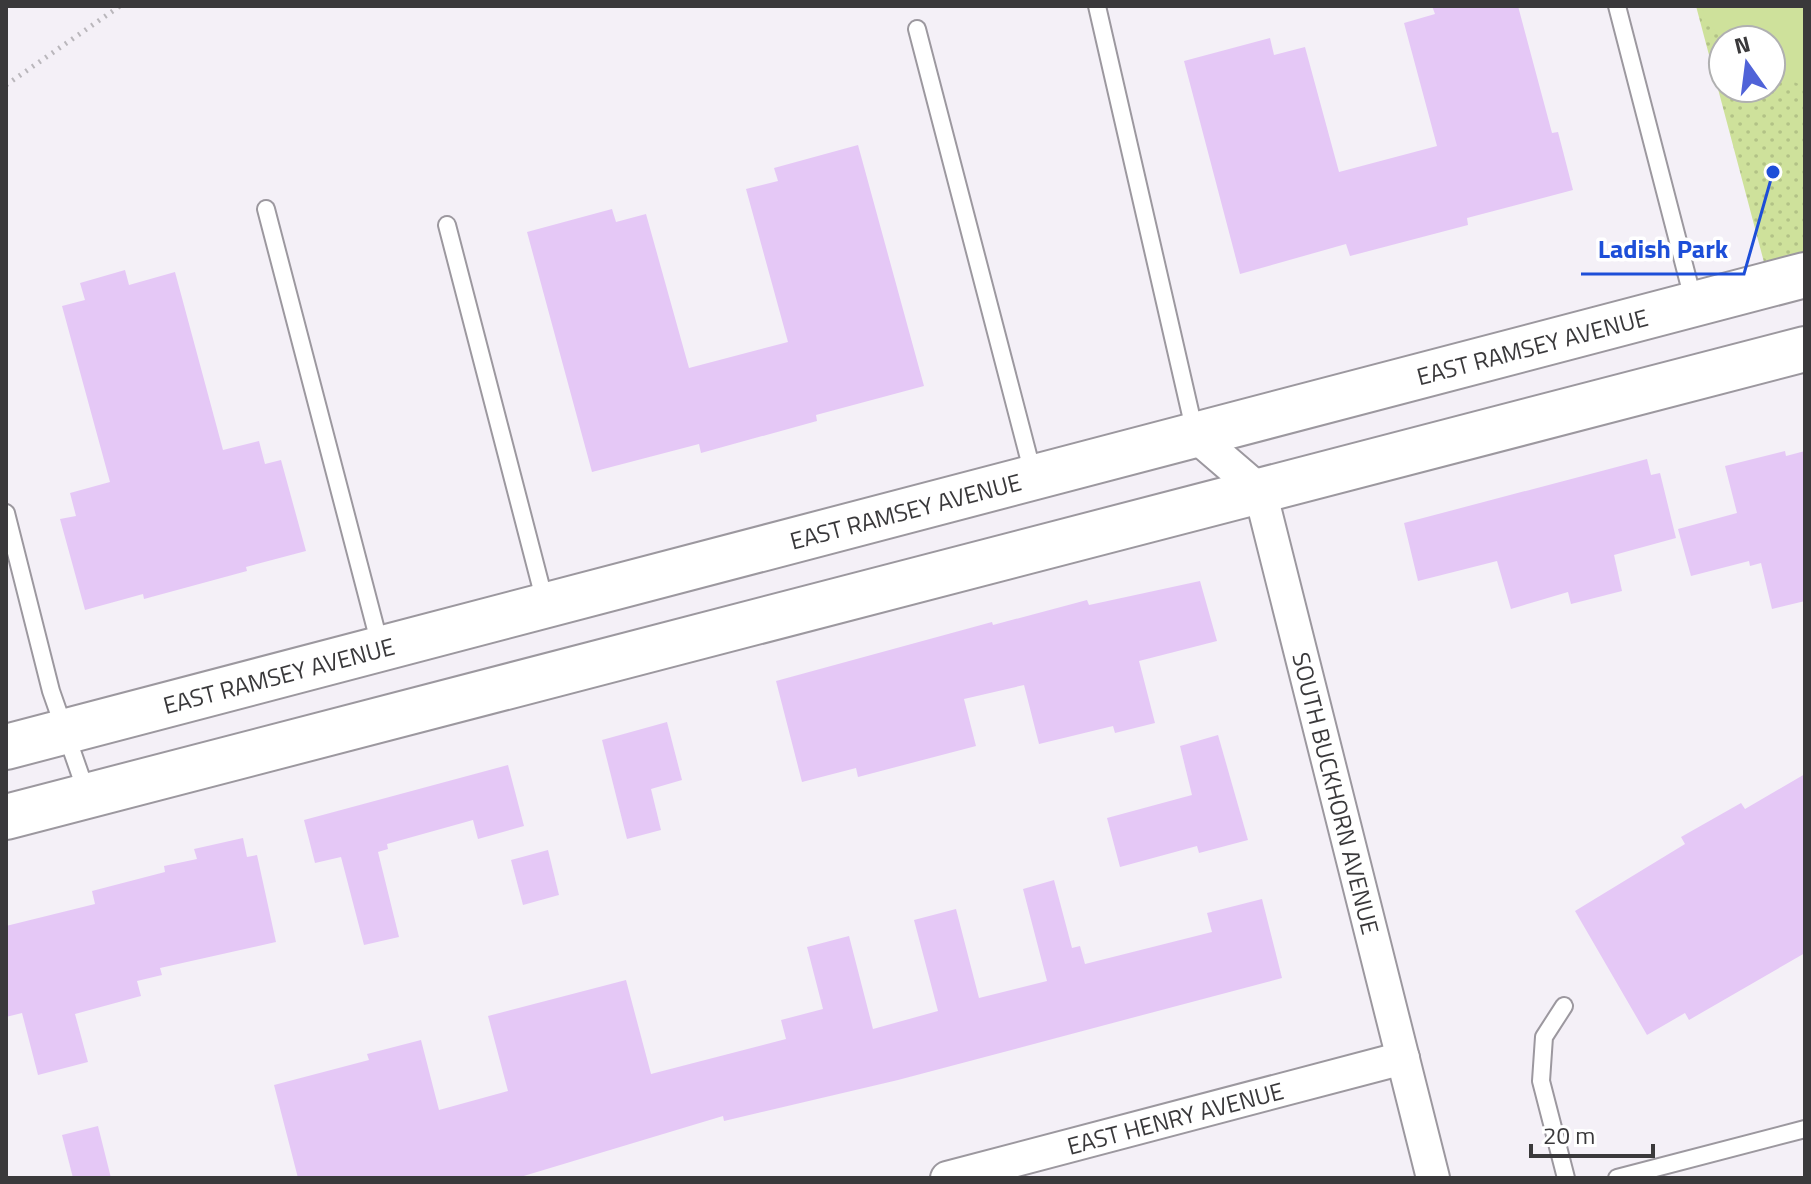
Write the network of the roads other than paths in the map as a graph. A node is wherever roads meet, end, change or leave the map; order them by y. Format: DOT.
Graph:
graph roads {
  1 [pos="1097,6"];
  2 [pos="1617,6"];
  3 [pos="917,29"];
  4 [pos="266,209"];
  5 [pos="447,225"];
  6 [pos="1805,275"];
  7 [pos="1694,304"];
  8 [pos="1805,349"];
  9 [pos="1196,436"];
  10 [pos="1034,479"];
  11 [pos="1260,491"];
  12 [pos="6,513"];
  13 [pos="546,607"];
  14 [pos="381,650"];
  15 [pos="64,732"];
  16 [pos="6,747"];
  17 [pos="88,796"];
  18 [pos="6,817"];
  19 [pos="1564,1006"];
  20 [pos="1403,1058"];
  21 [pos="1805,1129"];
  22 [pos="947,1178"];
  23 [pos="1433,1178"];
  24 [pos="1566,1178"];
  25 [pos="1617,1178"];
  1 -- 9 [label="lane"];
  2 -- 7 [label="lane"];
  3 -- 10 [label="lane"];
  4 -- 14 [label="lane"];
  5 -- 13 [label="lane"];
  6 -- 7 [label="street, EAST RAMSEY AVENUE"];
  7 -- 9 [label="street, EAST RAMSEY AVENUE"];
  8 -- 11 [label="street"];
  9 -- 10 [label="street, EAST RAMSEY AVENUE"];
  9 -- 11 [label="street"];
  10 -- 13 [label="street, EAST RAMSEY AVENUE"];
  11 -- 17 [label="street"];
  11 -- 20 [label="street, SOUTH BUCKHORN AVENUE"];
  12 -- 15 [label="lane"];
  13 -- 14 [label="street, EAST RAMSEY AVENUE"];
  14 -- 15 [label="street, EAST RAMSEY AVENUE"];
  15 -- 16 [label="street, EAST RAMSEY AVENUE"];
  15 -- 17 [label="lane"];
  17 -- 18 [label="street"];
  19 -- 24 [label="lane"];
  20 -- 22 [label="street, EAST HENRY AVENUE"];
  20 -- 23 [label="street, SOUTH BUCKHORN AVENUE"];
  21 -- 25 [label="lane"];
}
